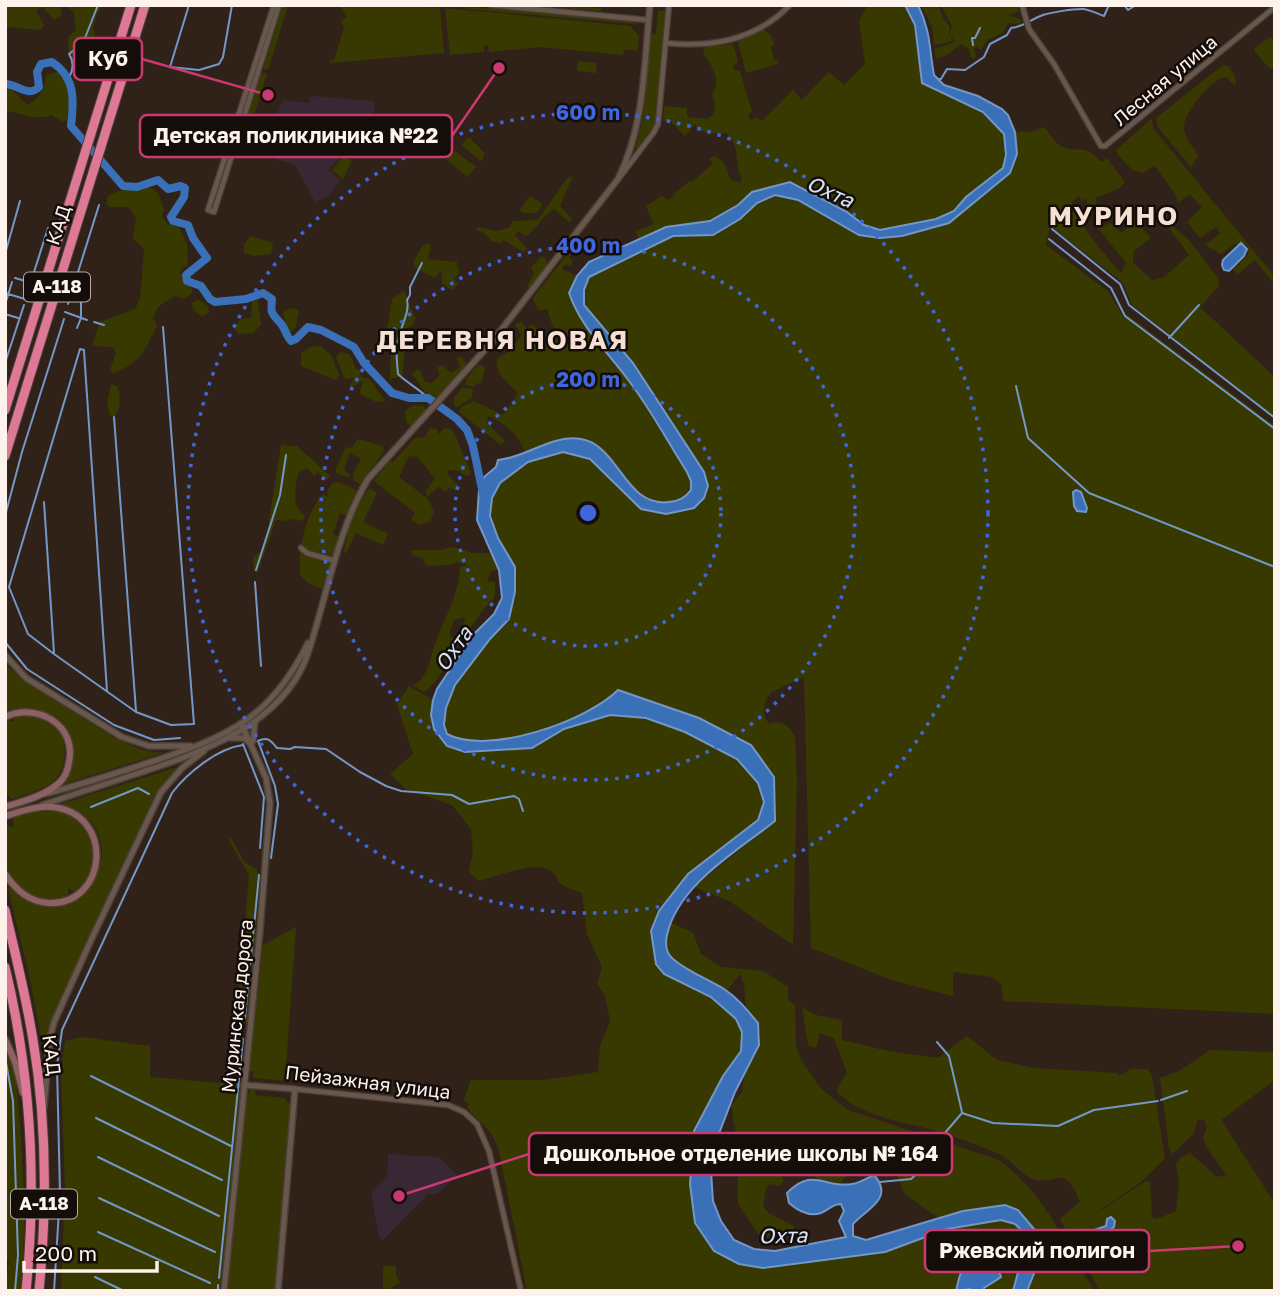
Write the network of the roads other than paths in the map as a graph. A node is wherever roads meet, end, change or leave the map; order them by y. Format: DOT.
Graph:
graph roads {
  1 [pos="131,5"];
  2 [pos="145,5"];
  3 [pos="274,5"];
  4 [pos="279,5"];
  5 [pos="491,5"];
  6 [pos="650,5"];
  7 [pos="669,5"];
  8 [pos="790,5"];
  9 [pos="1022,5"];
  10 [pos="1275,7"];
  11 [pos="648,20"];
  12 [pos="666,43"];
  13 [pos="618,179"];
  14 [pos="5,410"];
  15 [pos="5,456"];
  16 [pos="301,548"];
  17 [pos="336,561"];
  18 [pos="313,634"];
  19 [pos="5,655"];
  20 [pos="5,717"];
  21 [pos="256,721"];
  22 [pos="243,726"];
  23 [pos="228,738"];
  24 [pos="197,746"];
  25 [pos="253,747"];
  26 [pos="208,748"];
  27 [pos="38,796"];
  28 [pos="8,806"];
  29 [pos="33,808"];
  30 [pos="9,815"];
  31 [pos="5,874"];
  32 [pos="5,910"];
  33 [pos="5,967"];
  34 [pos="5,1039"];
  35 [pos="244,1085"];
  36 [pos="295,1089"];
  37 [pos="29,1115"];
  38 [pos="42,1117"];
  39 [pos="26,1291"];
  40 [pos="39,1291"];
  41 [pos="224,1291"];
  42 [pos="278,1291"];
  43 [pos="521,1291"];
  1 -- 14 [label="highway, КАД / А-118"];
  2 -- 15 [label="highway, КАД / А-118"];
  3 -- 4 [label="street"];
  5 -- 11 [label="street"];
  6 -- 11 [label="street"];
  7 -- 12 [label="street"];
  8 -- 12 [label="street"];
  9 -- 10 [label="street, Лесная улица"];
  11 -- 13 [label="street"];
  12 -- 13 [label="street"];
  13 -- 17 [label="street"];
  16 -- 17 [label="street"];
  17 -- 18 [label="street"];
  18 -- 21 [label="street"];
  18 -- 22 [label="street"];
  19 -- 24 [label="street"];
  20 -- 27 [label="main road"];
  21 -- 22 [label="street"];
  21 -- 25 [label="street"];
  22 -- 23 [label="street"];
  22 -- 24 [label="street"];
  22 -- 25 [label="street, Муринская дорога"];
  23 -- 25 [label="street"];
  23 -- 26 [label="street"];
  24 -- 27 [label="street"];
  25 -- 35 [label="street, Муринская дорога"];
  26 -- 29 [label="street"];
  26 -- 38 [label="street"];
  27 -- 28 [label="main road"];
  29 -- 30 [label="main road"];
  29 -- 31 [label="main road"];
  32 -- 38 [label="highway, КАД / А-118"];
  33 -- 37 [label="highway, КАД / А-118"];
  34 -- 37 [label="main road"];
  35 -- 36 [label="street, Пейзажная улица"];
  35 -- 41 [label="street, Муринская дорога"];
  36 -- 42 [label="street"];
  36 -- 43 [label="street, Пейзажная улица"];
  37 -- 39 [label="highway, КАД / А-118"];
  38 -- 40 [label="highway, КАД / А-118"];
}
